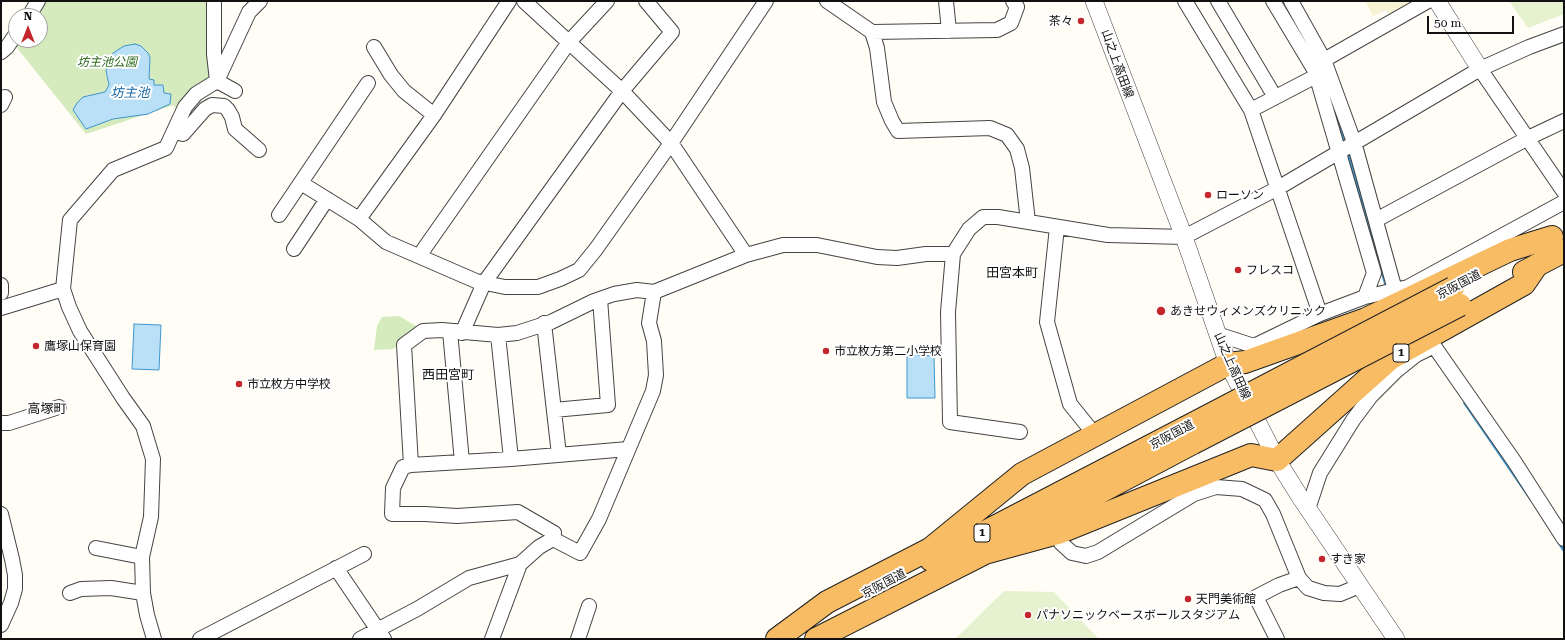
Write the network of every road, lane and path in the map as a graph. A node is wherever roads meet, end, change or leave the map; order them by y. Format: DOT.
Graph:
graph roads {
  1 [pos="214,1"];
  2 [pos="260,1"];
  3 [pos="510,1"];
  4 [pos="524,1"];
  5 [pos="607,1"];
  6 [pos="646,1"];
  7 [pos="766,1"];
  8 [pos="827,1"];
  9 [pos="946,1"];
  10 [pos="1014,1"];
  11 [pos="1094,1"];
  12 [pos="1185,1"];
  13 [pos="1218,1"];
  14 [pos="1273,1"];
  15 [pos="1291,1"];
  16 [pos="1428,1"];
  17 [pos="1437,1"];
  18 [pos="949,31"];
  19 [pos="872,32"];
  20 [pos="1564,34"];
  21 [pos="569,42"];
  22 [pos="374,47"];
  23 [pos="1324,60"];
  24 [pos="1480,69"];
  25 [pos="1316,76"];
  26 [pos="218,81"];
  27 [pos="368,83"];
  28 [pos="234,91"];
  29 [pos="622,91"];
  30 [pos="1275,97"];
  31 [pos="1251,110"];
  32 [pos="434,115"];
  33 [pos="1564,121"];
  34 [pos="174,132"];
  35 [pos="1528,138"];
  36 [pos="1353,142"];
  37 [pos="671,143"];
  38 [pos="259,150"];
  39 [pos="1339,152"];
  40 [pos="302,183"];
  41 [pos="1278,188"];
  42 [pos="1564,192"];
  43 [pos="327,199"];
  44 [pos="1564,202"];
  45 [pos="279,215"];
  46 [pos="1374,215"];
  47 [pos="1358,218"];
  48 [pos="359,219"];
  49 [pos="1028,222"];
  50 [pos="1057,227"];
  51 [pos="1184,237"];
  52 [pos="1560,239"];
  53 [pos="294,249"];
  54 [pos="953,254"];
  55 [pos="746,255"];
  56 [pos="419,256"];
  57 [pos="1538,265"];
  58 [pos="484,283"];
  59 [pos="1,285"];
  60 [pos="63,289"];
  61 [pos="654,292"];
  62 [pos="1,293"];
  63 [pos="1397,293"];
  64 [pos="1365,297"];
  65 [pos="1456,297"];
  66 [pos="600,299"];
  67 [pos="1,308"];
  68 [pos="1320,314"];
  69 [pos="544,323"];
  70 [pos="456,332"];
  71 [pos="1218,334"];
  72 [pos="498,335"];
  73 [pos="1228,364"];
  74 [pos="59,407"];
  75 [pos="554,410"];
  76 [pos="1,423"];
  77 [pos="1020,432"];
  78 [pos="1095,435"];
  79 [pos="1189,435"];
  80 [pos="628,449"];
  81 [pos="559,455"];
  82 [pos="511,459"];
  83 [pos="1277,460"];
  84 [pos="462,462"];
  85 [pos="411,465"];
  86 [pos="1308,509"];
  87 [pos="1,514"];
  88 [pos="1058,532"];
  89 [pos="553,539"];
  90 [pos="1564,539"];
  91 [pos="96,548"];
  92 [pos="985,553"];
  93 [pos="364,554"];
  94 [pos="142,557"];
  95 [pos="520,564"];
  96 [pos="336,568"];
  97 [pos="1299,578"];
  98 [pos="1358,584"];
  99 [pos="70,593"];
  100 [pos="143,593"];
  101 [pos="589,606"];
  102 [pos="1,625"];
  103 [pos="381,635"];
  104 [pos="154,639"];
  105 [pos="200,639"];
  106 [pos="360,639"];
  107 [pos="492,639"];
  108 [pos="578,639"];
  109 [pos="778,639"];
  110 [pos="816,639"];
  111 [pos="1277,639"];
  112 [pos="1396,639"];
  1 -- 26 [label="street"];
  2 -- 26 [label="street"];
  3 -- 32 [label="street"];
  4 -- 21 [label="street"];
  5 -- 21 [label="street"];
  6 -- 29 [label="street"];
  7 -- 37 [label="street"];
  8 -- 19 [label="street"];
  9 -- 18 [label="street"];
  10 -- 18 [label="street"];
  11 -- 51 [label="street, 山之上高田線"];
  12 -- 31 [label="street"];
  13 -- 30 [label="street"];
  14 -- 25 [label="street"];
  15 -- 23 [label="street"];
  16 -- 23 [label="street"];
  17 -- 24 [label="street"];
  18 -- 19 [label="street"];
  19 -- 49 [label="street"];
  20 -- 24 [label="street"];
  21 -- 29 [label="street"];
  21 -- 56 [label="street"];
  22 -- 32 [label="street"];
  23 -- 36 [label="street"];
  24 -- 35 [label="street"];
  24 -- 36 [label="street"];
  25 -- 30 [label="street"];
  25 -- 39 [label="street"];
  26 -- 28 [label="street"];
  26 -- 34 [label="street"];
  27 -- 40 [label="street"];
  29 -- 37 [label="street"];
  29 -- 58 [label="street"];
  30 -- 31 [label="street"];
  31 -- 41 [label="street"];
  32 -- 48 [label="street"];
  33 -- 35 [label="street"];
  34 -- 38 [label="street"];
  34 -- 60 [label="street"];
  35 -- 42 [label="street"];
  35 -- 46 [label="street"];
  36 -- 39 [label="street"];
  36 -- 46 [label="street"];
  37 -- 55 [label="street"];
  37 -- 58 [label="street"];
  39 -- 41 [label="street"];
  39 -- 47 [label="street"];
  40 -- 43 [label="street"];
  40 -- 45 [label="street"];
  41 -- 51 [label="street"];
  41 -- 68 [label="street"];
  43 -- 48 [label="street"];
  43 -- 53 [label="street"];
  44 -- 63 [label="street"];
  46 -- 47 [label="street"];
  46 -- 63 [label="street"];
  47 -- 64 [label="street"];
  48 -- 56 [label="street"];
  49 -- 50 [label="street"];
  49 -- 54 [label="street"];
  50 -- 51 [label="street"];
  50 -- 78 [label="street"];
  51 -- 71 [label="street, 山之上高田線"];
  52 -- 57 [label="highway, 京阪国道 / 1"];
  52 -- 65 [label="highway, 京阪国道 / 1"];
  52 -- 73 [label="highway"];
  54 -- 55 [label="street"];
  54 -- 77 [label="street"];
  55 -- 61 [label="street"];
  56 -- 58 [label="street"];
  57 -- 65 [label="highway, 京阪国道 / 1"];
  57 -- 83 [label="highway, 1"];
  58 -- 70 [label="street"];
  59 -- 62 [label="street"];
  60 -- 67 [label="street"];
  60 -- 94 [label="street"];
  61 -- 66 [label="street"];
  61 -- 80 [label="street"];
  63 -- 64 [label="street"];
  64 -- 68 [label="street"];
  65 -- 79 [label="highway, 京阪国道 / 1, bridge"];
  66 -- 69 [label="street"];
  66 -- 75 [label="street"];
  68 -- 71 [label="street"];
  69 -- 72 [label="street"];
  69 -- 75 [label="street"];
  70 -- 72 [label="street"];
  70 -- 84 [label="street"];
  70 -- 85 [label="street"];
  71 -- 73 [label="street, 山之上高田線"];
  72 -- 82 [label="street"];
  73 -- 78 [label="highway"];
  73 -- 83 [label="street, 山之上高田線"];
  74 -- 76 [label="street"];
  75 -- 81 [label="street"];
  78 -- 109 [label="highway"];
  79 -- 92 [label="highway, 京阪国道 / 1"];
  79 -- 109 [label="highway, 京阪国道 / 1"];
  80 -- 81 [label="street"];
  80 -- 89 [label="street"];
  81 -- 82 [label="street"];
  82 -- 84 [label="street"];
  83 -- 86 [label="street, 山之上高田線"];
  83 -- 88 [label="highway, 1"];
  84 -- 85 [label="street"];
  85 -- 89 [label="street"];
  86 -- 90 [label="street"];
  86 -- 98 [label="street, 山之上高田線"];
  87 -- 102 [label="street"];
  88 -- 92 [label="highway, 1"];
  88 -- 97 [label="street"];
  89 -- 95 [label="street"];
  91 -- 94 [label="street"];
  92 -- 110 [label="highway, 京阪国道 / 1"];
  93 -- 96 [label="street"];
  94 -- 100 [label="street"];
  95 -- 103 [label="street"];
  95 -- 107 [label="street"];
  96 -- 103 [label="street"];
  96 -- 105 [label="street"];
  97 -- 98 [label="street"];
  97 -- 111 [label="street"];
  98 -- 112 [label="street, 山之上高田線"];
  99 -- 100 [label="street"];
  100 -- 104 [label="street"];
  101 -- 108 [label="street"];
  103 -- 106 [label="street"];
}
